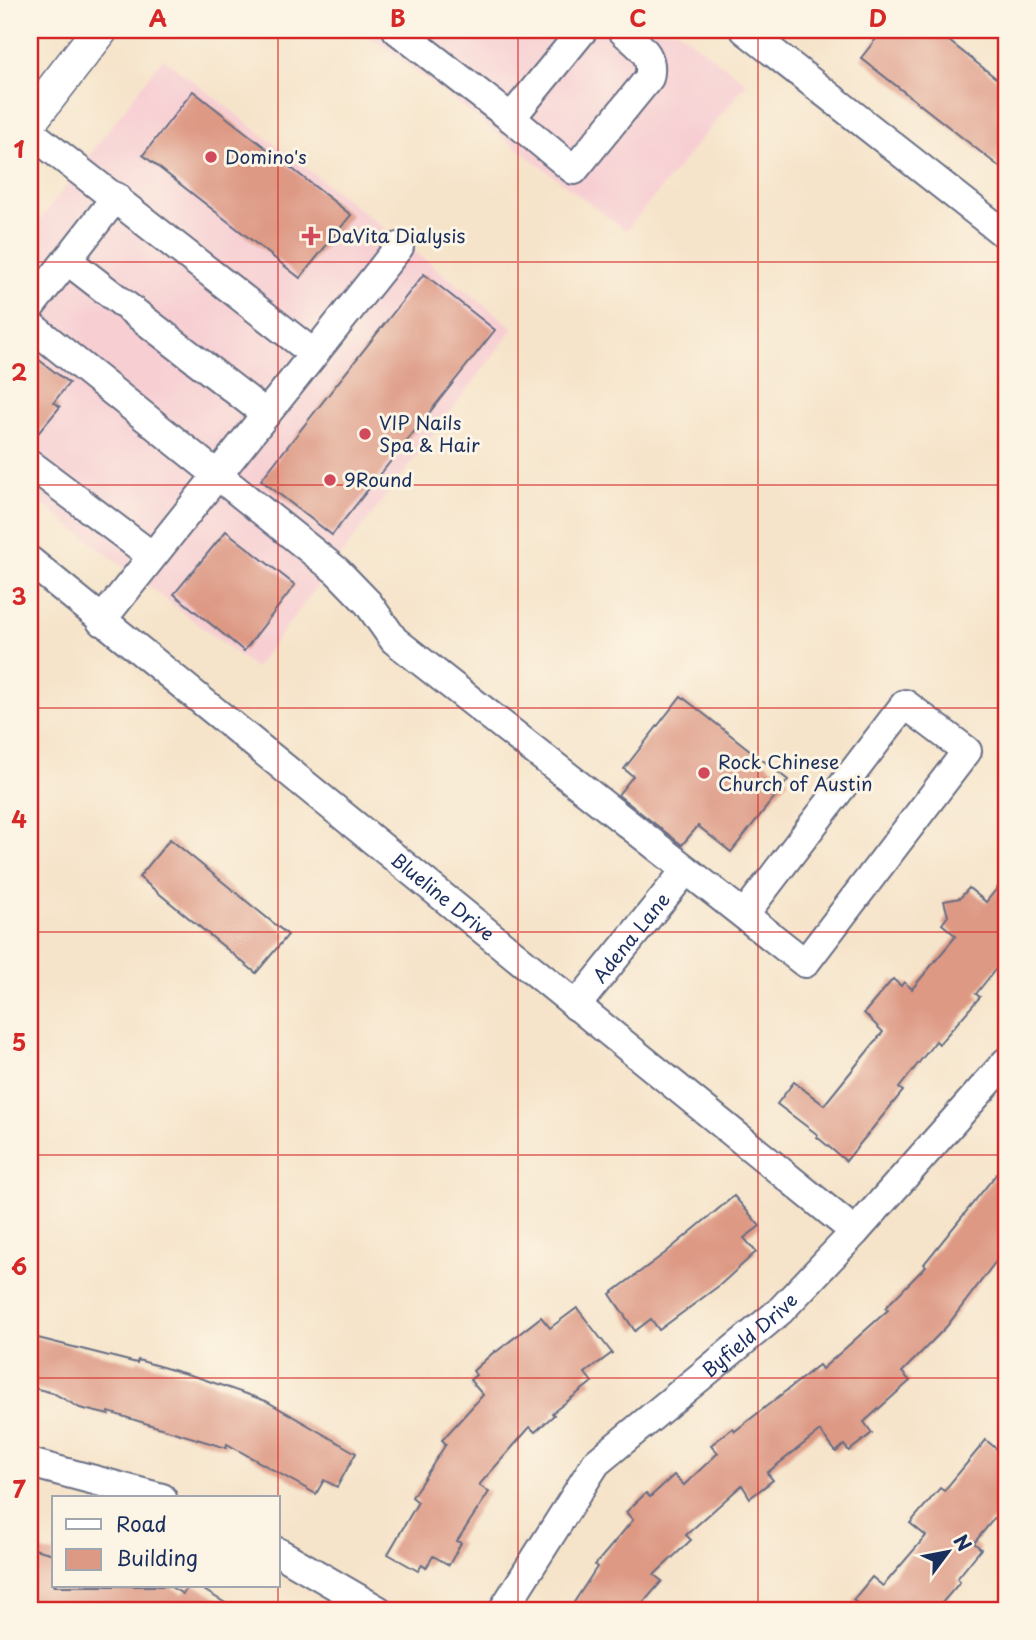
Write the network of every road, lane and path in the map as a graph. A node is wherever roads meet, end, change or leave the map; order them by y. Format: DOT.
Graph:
graph roads {
  1 [pos="100,30"];
  2 [pos="397,30"];
  3 [pos="583,30"];
  4 [pos="622,30"];
  5 [pos="745,30"];
  6 [pos="511,118"];
  7 [pos="30,120"];
  8 [pos="30,132"];
  9 [pos="116,197"];
  10 [pos="1006,235"];
  11 [pos="398,247"];
  12 [pos="67,260"];
  13 [pos="30,307"];
  14 [pos="30,325"];
  15 [pos="314,354"];
  16 [pos="265,414"];
  17 [pos="30,464"];
  18 [pos="217,475"];
  19 [pos="152,556"];
  20 [pos="30,562"];
  21 [pos="102,621"];
  22 [pos="686,870"];
  23 [pos="744,915"];
  24 [pos="576,1006"];
  25 [pos="1006,1062"];
  26 [pos="855,1232"];
  27 [pos="30,1463"];
  28 [pos="154,1496"];
  29 [pos="280,1553"];
  30 [pos="378,1610"];
  31 [pos="503,1610"];
  1 -- 7 [label="main road"];
  2 -- 6 [label="street"];
  3 -- 6 [label="street"];
  4 -- 6 [label="street"];
  5 -- 10 [label="street"];
  8 -- 9 [label="street"];
  9 -- 12 [label="street"];
  9 -- 15 [label="street"];
  11 -- 15 [label="street"];
  12 -- 13 [label="street"];
  12 -- 16 [label="street"];
  14 -- 18 [label="street"];
  15 -- 16 [label="street"];
  16 -- 18 [label="street"];
  17 -- 19 [label="street"];
  18 -- 19 [label="street"];
  18 -- 22 [label="street"];
  19 -- 21 [label="street"];
  20 -- 21 [label="street, Blueline Drive"];
  21 -- 24 [label="street, Blueline Drive"];
  22 -- 23 [label="street"];
  22 -- 24 [label="street, Adena Lane"];
  23 -- 23 [label="street"];
  24 -- 26 [label="street, Blueline Drive"];
  25 -- 26 [label="street, Byfield Drive"];
  26 -- 31 [label="street, Byfield Drive"];
  27 -- 28 [label="street"];
  29 -- 30 [label="street"];
}
